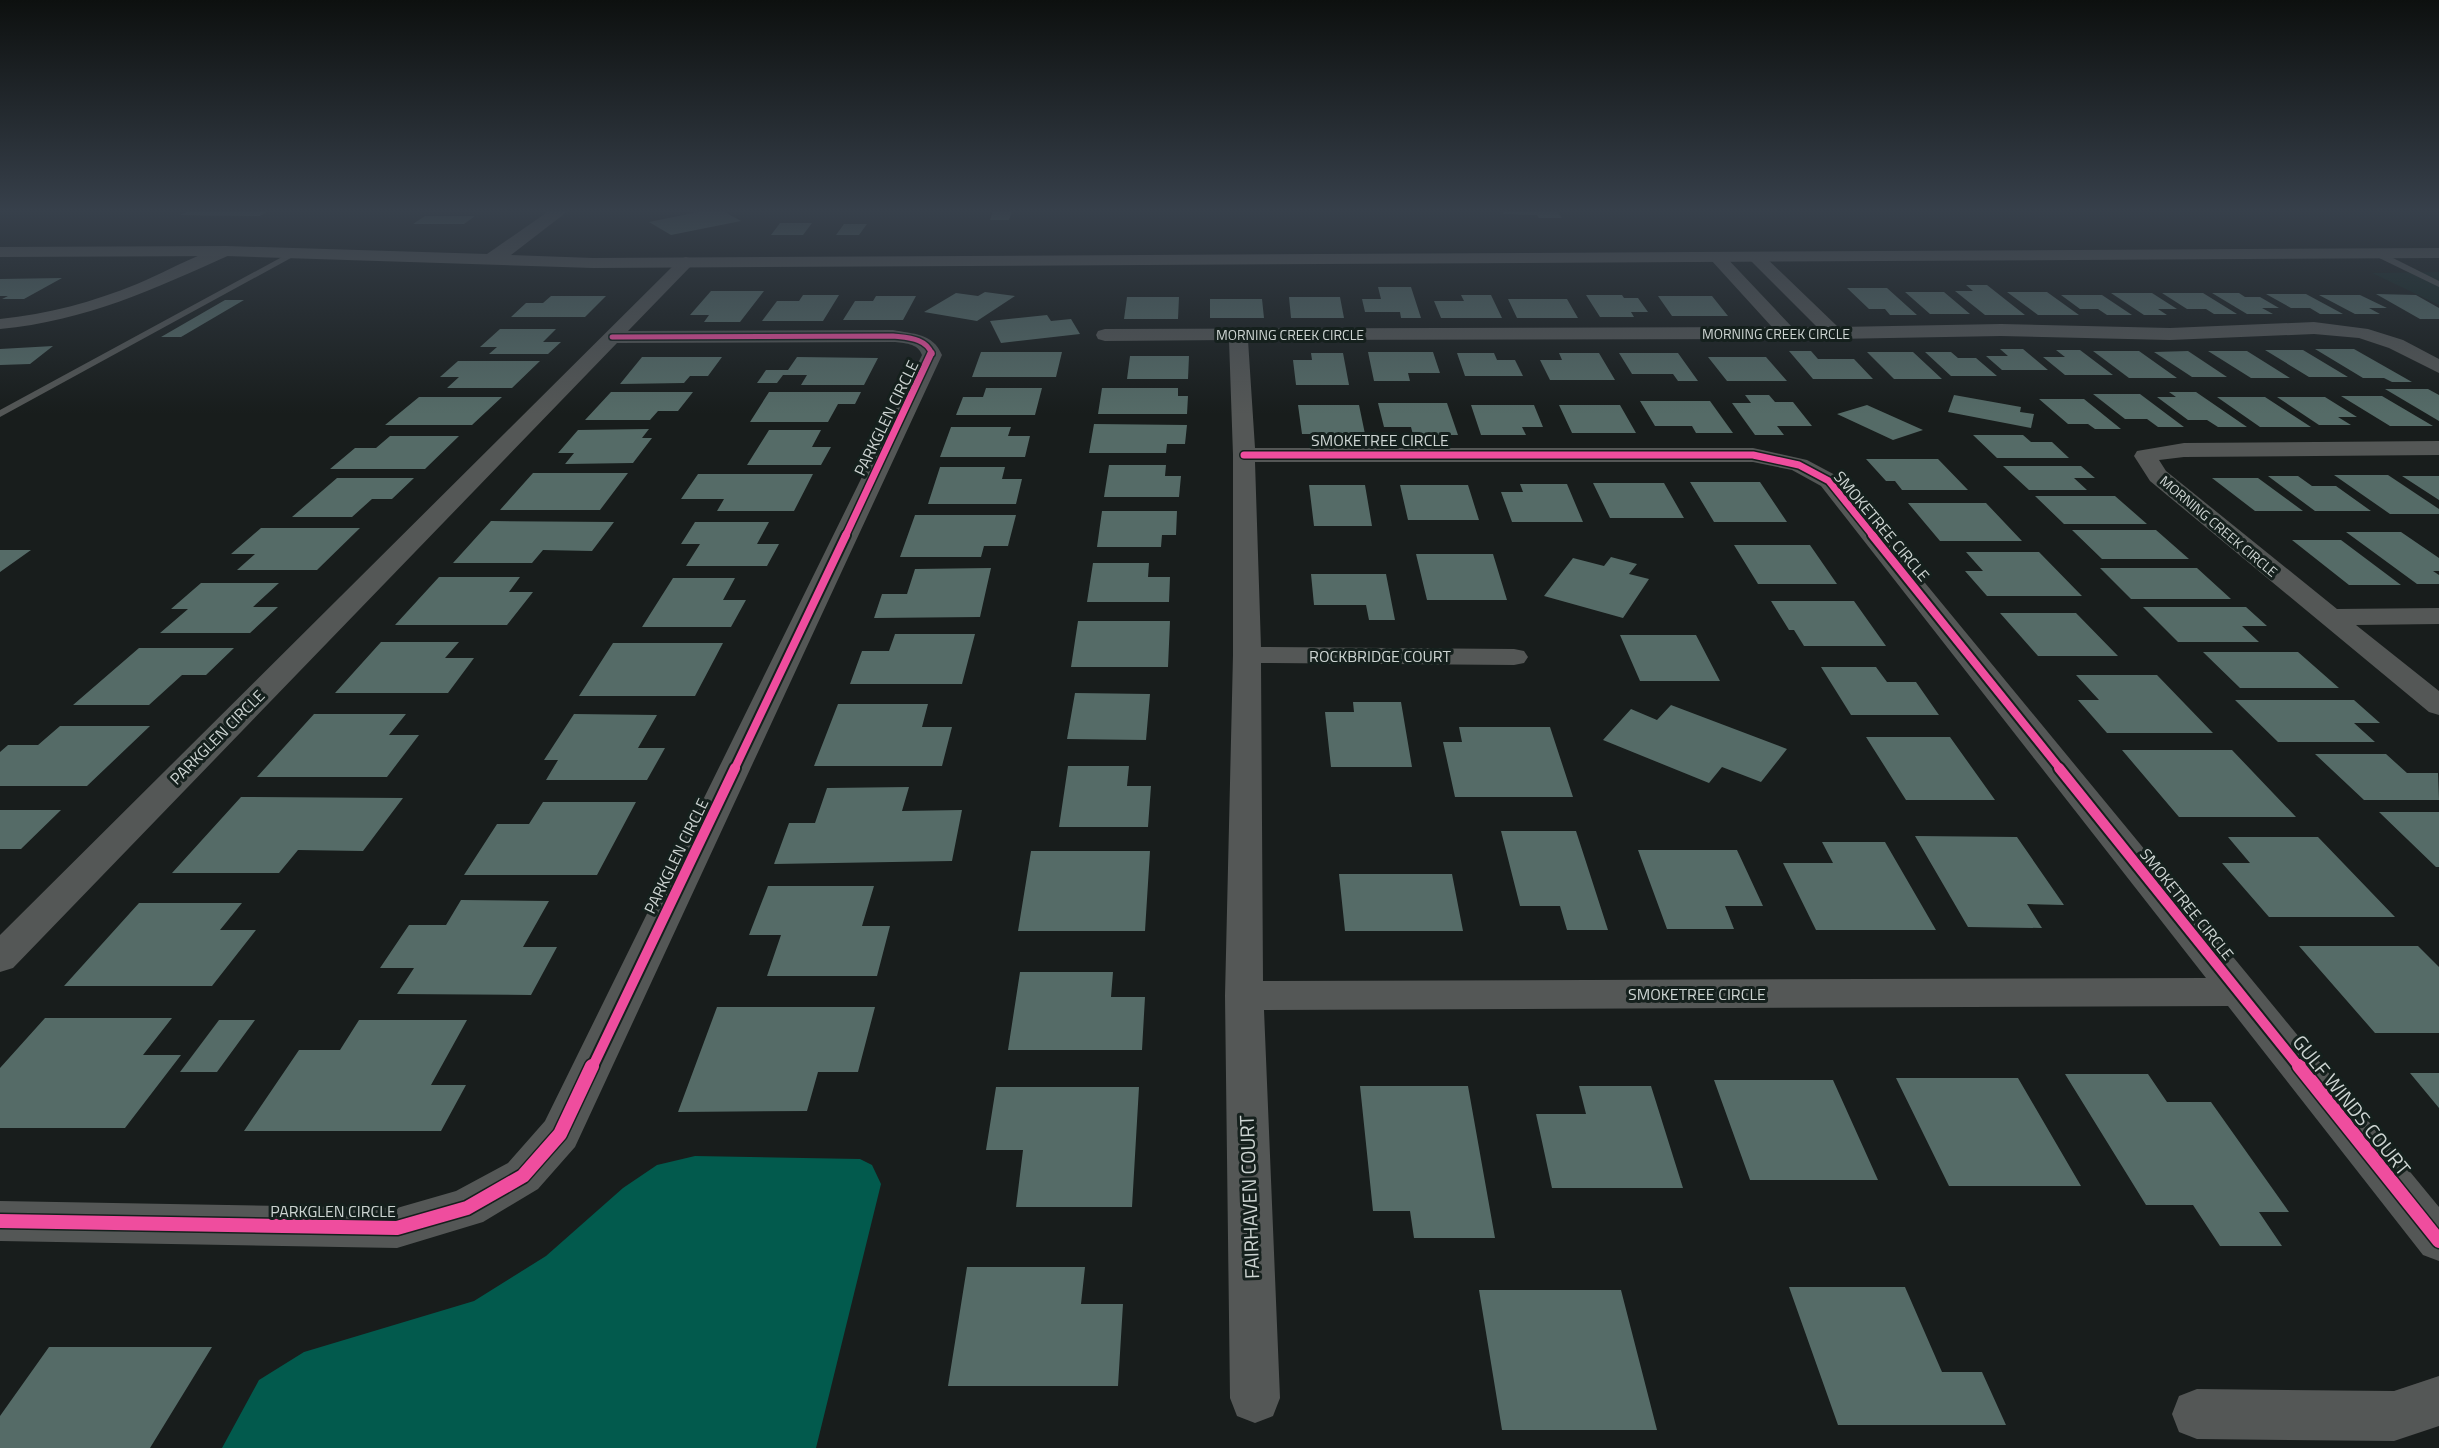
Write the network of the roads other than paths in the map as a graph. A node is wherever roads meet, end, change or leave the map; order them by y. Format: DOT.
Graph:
graph roads {
  1 [pos="164,279"];
  2 [pos="249,279"];
  3 [pos="670,279"];
  4 [pos="1737,279"];
  5 [pos="1778,279"];
  6 [pos="0,324"];
  7 [pos="1787,333"];
  8 [pos="1833,333"];
  9 [pos="1238,334"];
  10 [pos="1105,335"];
  11 [pos="612,337"];
  12 [pos="2439,367"];
  13 [pos="0,414"];
  14 [pos="2439,448"];
  15 [pos="1244,455"];
  16 [pos="2439,616"];
  17 [pos="2328,617"];
  18 [pos="1247,655"];
  19 [pos="1514,657"];
  20 [pos="2439,706"];
  21 [pos="0,958"];
  22 [pos="2238,992"];
  23 [pos="1244,996"];
  24 [pos="0,1221"];
  25 [pos="2439,1241"];
  26 [pos="1255,1398"];
  27 [pos="2439,1401"];
  28 [pos="2198,1414"];
  1 -- 6 [label="street"];
  2 -- 13 [label="lane"];
  3 -- 11 [label="street, PARKGLEN CIRCLE"];
  4 -- 7 [label="street"];
  5 -- 8 [label="street"];
  7 -- 8 [label="street, MORNING CREEK CIRCLE"];
  7 -- 9 [label="street, MORNING CREEK CIRCLE"];
  8 -- 12 [label="street, MORNING CREEK CIRCLE"];
  9 -- 10 [label="street, MORNING CREEK CIRCLE"];
  9 -- 15 [label="street"];
  11 -- 21 [label="street, PARKGLEN CIRCLE"];
  11 -- 24 [label="street, PARKGLEN CIRCLE"];
  14 -- 17 [label="street, MORNING CREEK CIRCLE"];
  15 -- 18 [label="street"];
  15 -- 22 [label="street, SMOKETREE CIRCLE"];
  16 -- 17 [label="street"];
  17 -- 20 [label="street"];
  18 -- 19 [label="street, ROCKBRIDGE COURT"];
  18 -- 23 [label="street"];
  22 -- 23 [label="street, SMOKETREE CIRCLE"];
  22 -- 25 [label="street, GULF WINDS COURT"];
  23 -- 26 [label="street, FAIRHAVEN COURT"];
  27 -- 28 [label="street"];
}
